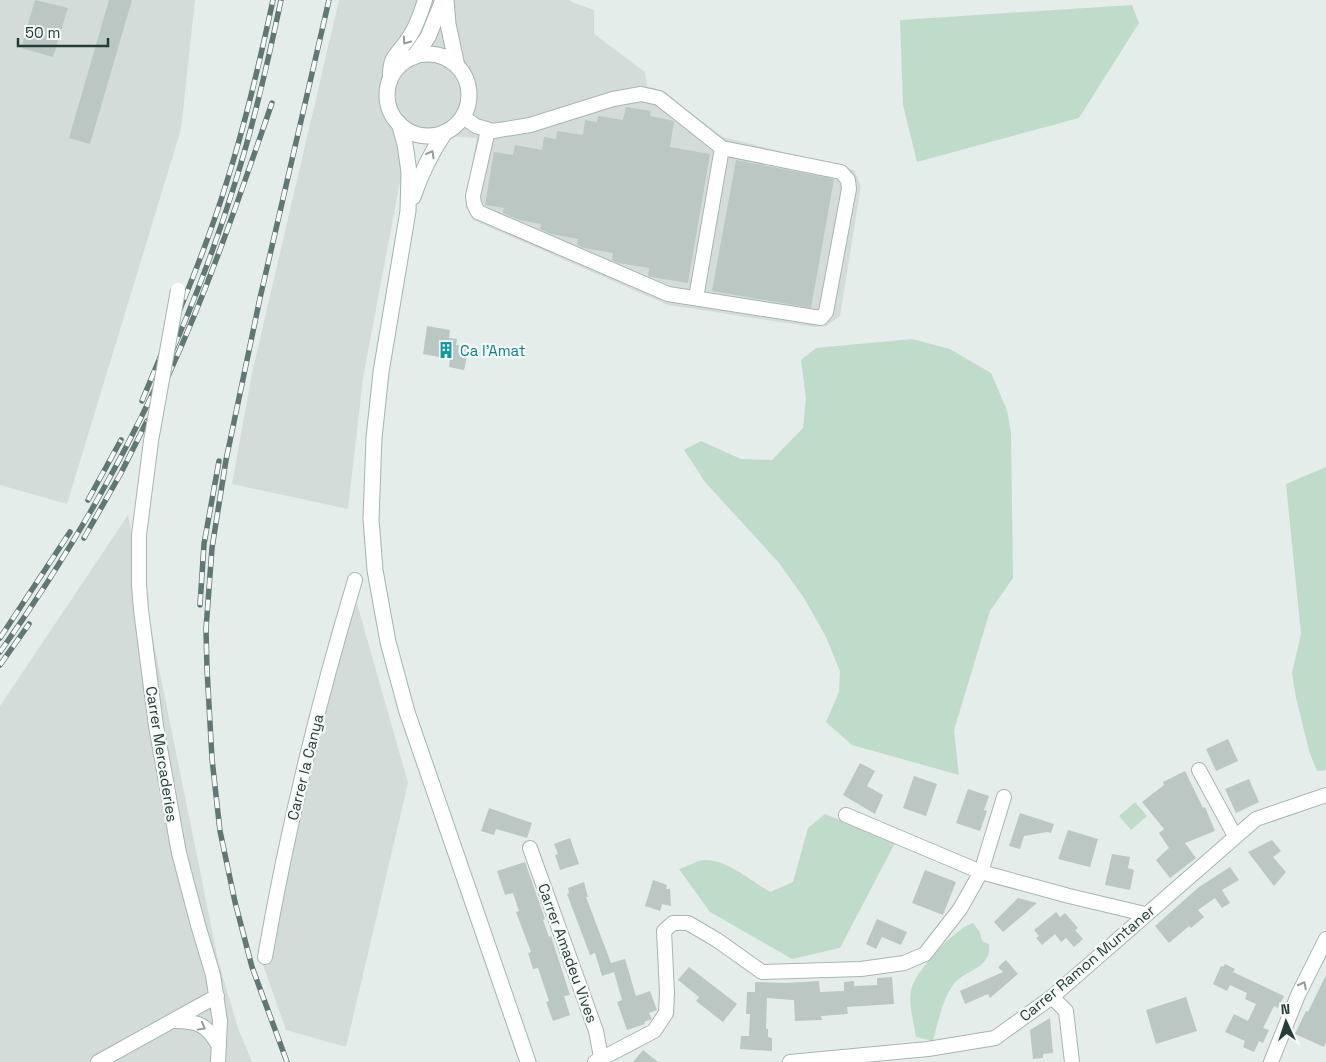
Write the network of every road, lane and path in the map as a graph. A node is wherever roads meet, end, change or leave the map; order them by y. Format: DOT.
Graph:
graph roads {
  1 [pos="424,0"];
  2 [pos="444,0"];
  3 [pos="414,56"];
  4 [pos="457,66"];
  5 [pos="390,81"];
  6 [pos="463,117"];
  7 [pos="399,123"];
  8 [pos="488,130"];
  9 [pos="445,132"];
  10 [pos="722,148"];
  11 [pos="408,211"];
  12 [pos="178,290"];
  13 [pos="696,298"];
  14 [pos="355,580"];
  15 [pos="1199,770"];
  16 [pos="1326,795"];
  17 [pos="1004,797"];
  18 [pos="846,815"];
  19 [pos="1235,836"];
  20 [pos="530,848"];
  21 [pos="981,872"];
  22 [pos="1145,914"];
  23 [pos="1326,939"];
  24 [pos="265,957"];
  25 [pos="217,996"];
  26 [pos="1052,996"];
  27 [pos="174,1021"];
  28 [pos="219,1055"];
  29 [pos="929,1055"];
  30 [pos="599,1061"];
  31 [pos="98,1062"];
  32 [pos="528,1062"];
  33 [pos="790,1062"];
  34 [pos="795,1062"];
  35 [pos="1072,1062"];
  36 [pos="1271,1062"];
  1 -- 5 [label="street, one-way"];
  2 -- 3 [label="main road"];
  2 -- 4 [label="main road"];
  3 -- 4 [label="main road"];
  3 -- 5 [label="main road"];
  4 -- 6 [label="main road"];
  5 -- 7 [label="main road"];
  6 -- 8 [label="street"];
  6 -- 9 [label="main road"];
  7 -- 9 [label="main road"];
  7 -- 11 [label="main road"];
  8 -- 10 [label="street"];
  8 -- 13 [label="street"];
  11 -- 9 [label="main road, one-way"];
  10 -- 13 [label="street"];
  10 -- 13 [label="street"];
  11 -- 32 [label="main road"];
  12 -- 25 [label="street, Carrer Mercaderies, bridge"];
  14 -- 24 [label="street, Carrer la Canya"];
  15 -- 19 [label="street"];
  16 -- 19 [label="street, Carrer Ramon Muntaner"];
  17 -- 21 [label="street"];
  18 -- 21 [label="street"];
  19 -- 22 [label="street, Carrer Ramon Muntaner"];
  20 -- 30 [label="street, Carrer Amadeu Vives"];
  21 -- 22 [label="street"];
  21 -- 30 [label="street"];
  22 -- 26 [label="street, Carrer Ramon Muntaner"];
  36 -- 23 [label="street, one-way"];
  25 -- 27 [label="street"];
  25 -- 28 [label="street, Carrer Mercaderies"];
  26 -- 29 [label="street, Carrer Ramon Muntaner"];
  26 -- 35 [label="street"];
  27 -- 28 [label="street, one-way"];
  27 -- 31 [label="street"];
  29 -- 34 [label="street, Carrer Ramon Muntaner"];
  33 -- 34 [label="street, Carrer Ramon Muntaner"];
}
